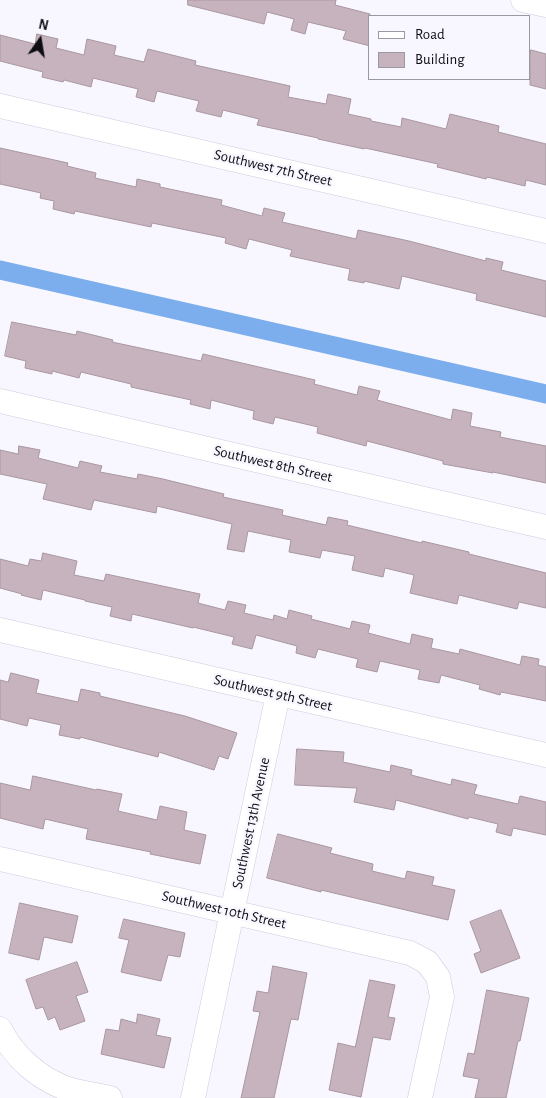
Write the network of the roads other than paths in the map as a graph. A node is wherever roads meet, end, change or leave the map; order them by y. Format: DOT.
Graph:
graph roads {
  1 [pos="523,0"];
  2 [pos="546,5"];
  3 [pos="0,106"];
  4 [pos="546,231"];
  5 [pos="0,401"];
  6 [pos="546,527"];
  7 [pos="0,630"];
  8 [pos="278,694"];
  9 [pos="546,755"];
  10 [pos="0,859"];
  11 [pos="232,912"];
  12 [pos="0,1029"];
  13 [pos="110,1098"];
  14 [pos="193,1098"];
  15 [pos="420,1098"];
  1 -- 2 [label="street"];
  3 -- 4 [label="street, Southwest 7th Street"];
  5 -- 6 [label="street, Southwest 8th Street"];
  7 -- 8 [label="street, Southwest 9th Street"];
  8 -- 9 [label="street, Southwest 9th Street"];
  8 -- 11 [label="street, Southwest 13th Avenue"];
  10 -- 11 [label="street, Southwest 10th Street"];
  11 -- 14 [label="street, Southwest 13th Avenue"];
  11 -- 15 [label="street, Southwest 10th Street"];
  12 -- 13 [label="street"];
}
